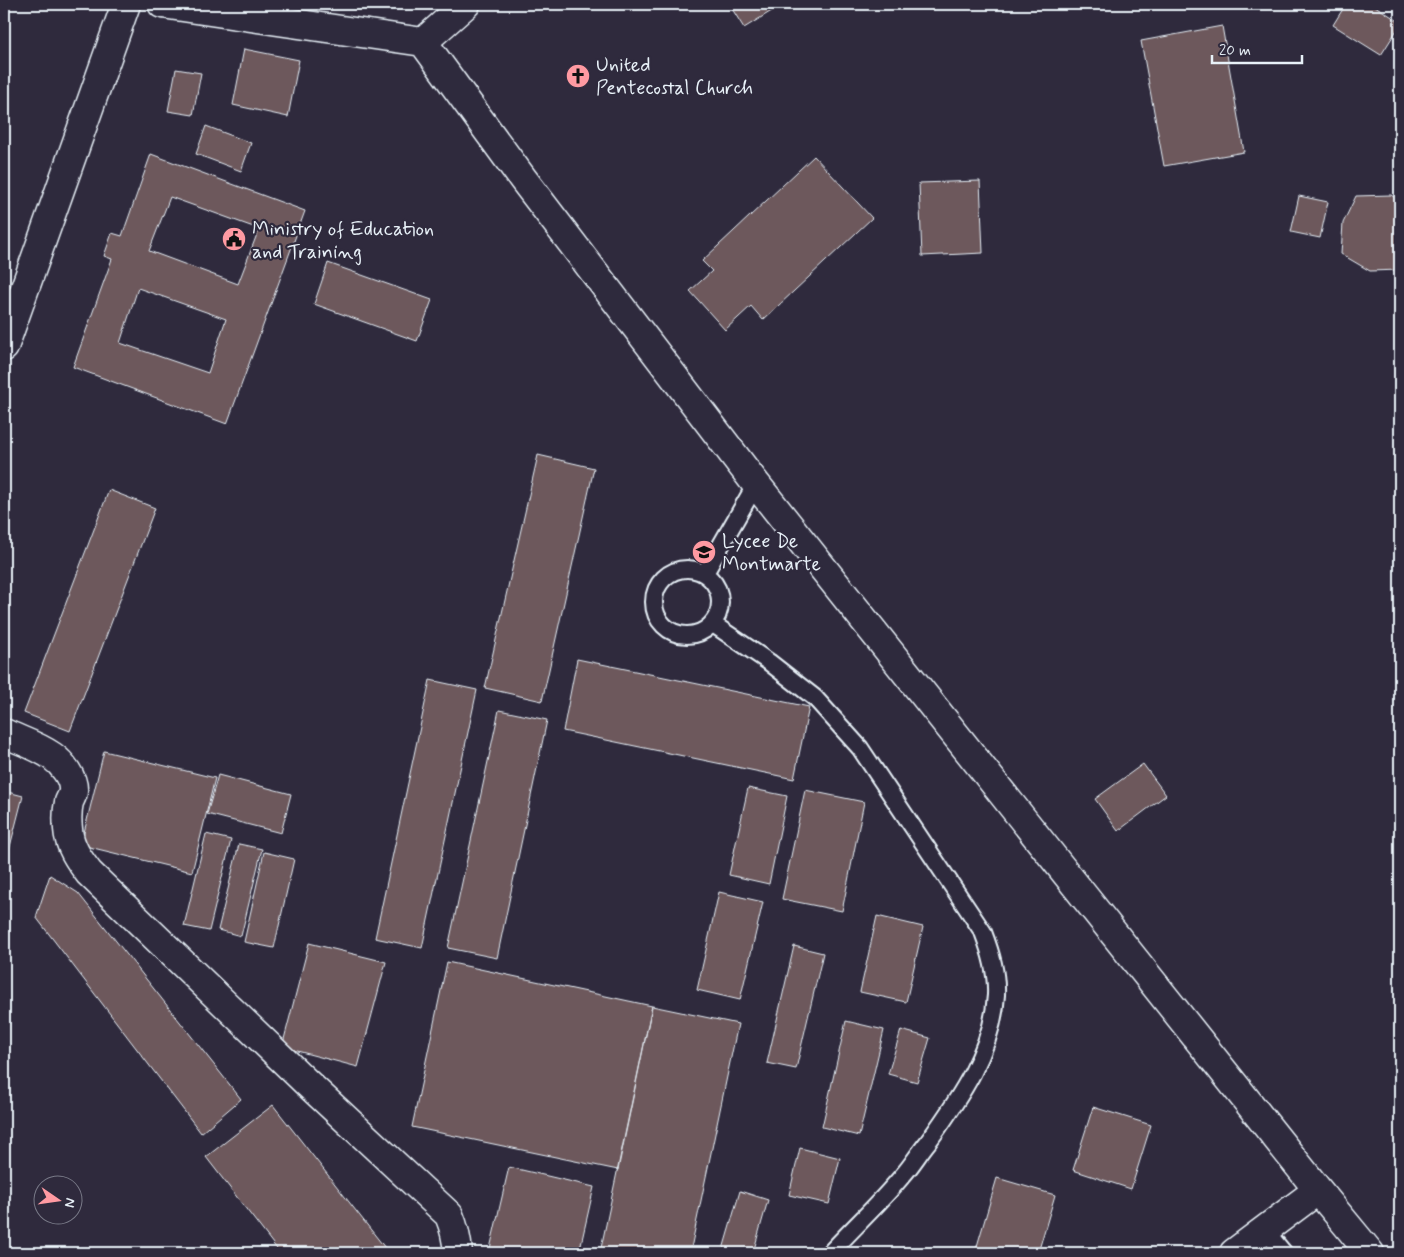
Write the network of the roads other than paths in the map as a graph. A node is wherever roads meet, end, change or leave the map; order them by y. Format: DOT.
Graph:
graph roads {
  1 [pos="126,4"];
  2 [pos="162,4"];
  3 [pos="466,4"];
  4 [pos="423,42"];
  5 [pos="4,347"];
  6 [pos="756,484"];
  7 [pos="705,573"];
  8 [pos="712,624"];
  9 [pos="4,733"];
  10 [pos="1318,1190"];
  11 [pos="1265,1230"];
  12 [pos="458,1253"];
  13 [pos="830,1253"];
  14 [pos="1234,1253"];
  15 [pos="1284,1253"];
  16 [pos="1370,1253"];
  1 -- 5 [label="street"];
  2 -- 4 [label="street"];
  3 -- 4 [label="street"];
  4 -- 6 [label="street"];
  6 -- 7 [label="lane"];
  6 -- 10 [label="street"];
  7 -- 8 [label="lane"];
  7 -- 8 [label="lane"];
  8 -- 13 [label="lane"];
  9 -- 12 [label="street"];
  10 -- 11 [label="street"];
  10 -- 16 [label="street"];
  11 -- 14 [label="street"];
  11 -- 15 [label="lane"];
}
